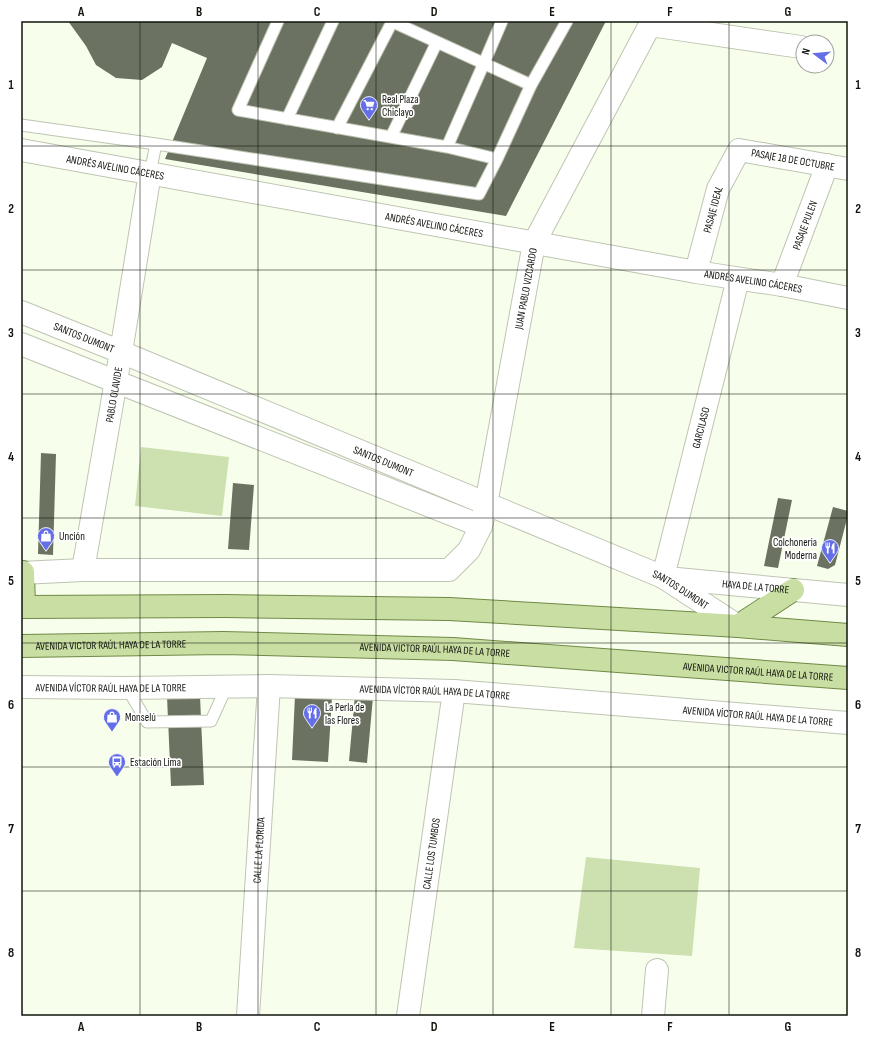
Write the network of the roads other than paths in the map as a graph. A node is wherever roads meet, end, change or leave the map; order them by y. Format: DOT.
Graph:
graph roads {
  1 [pos="278,21"];
  2 [pos="333,21"];
  3 [pos="391,21"];
  4 [pos="502,21"];
  5 [pos="567,21"];
  6 [pos="651,23"];
  7 [pos="437,42"];
  8 [pos="795,46"];
  9 [pos="484,63"];
  10 [pos="531,85"];
  11 [pos="287,118"];
  12 [pos="21,125"];
  13 [pos="337,128"];
  14 [pos="391,137"];
  15 [pos="156,144"];
  16 [pos="447,147"];
  17 [pos="21,150"];
  18 [pos="739,150"];
  19 [pos="497,159"];
  20 [pos="827,165"];
  21 [pos="848,169"];
  22 [pos="150,173"];
  23 [pos="534,243"];
  24 [pos="696,272"];
  25 [pos="738,279"];
  26 [pos="782,285"];
  27 [pos="848,298"];
  28 [pos="21,312"];
  29 [pos="21,344"];
  30 [pos="121,352"];
  31 [pos="116,382"];
  32 [pos="486,504"];
  33 [pos="481,526"];
  34 [pos="83,570"];
  35 [pos="22,572"];
  36 [pos="663,577"];
  37 [pos="793,590"];
  38 [pos="848,595"];
  39 [pos="23,607"];
  40 [pos="738,626"];
  41 [pos="848,635"];
  42 [pos="21,646"];
  43 [pos="848,678"];
  44 [pos="227,686"];
  45 [pos="269,686"];
  46 [pos="21,688"];
  47 [pos="127,688"];
  48 [pos="454,692"];
  49 [pos="848,723"];
  50 [pos="657,970"];
  51 [pos="248,1016"];
  52 [pos="408,1016"];
  53 [pos="653,1016"];
  1 -- 11 [label="lane"];
  2 -- 11 [label="lane"];
  3 -- 7 [label="lane"];
  3 -- 13 [label="lane"];
  4 -- 9 [label="lane"];
  5 -- 10 [label="lane"];
  6 -- 8 [label="street"];
  6 -- 23 [label="street, JUAN PABLO VIZCARDO"];
  7 -- 9 [label="lane"];
  7 -- 14 [label="lane"];
  9 -- 10 [label="lane"];
  9 -- 16 [label="lane"];
  10 -- 19 [label="lane"];
  11 -- 13 [label="lane"];
  12 -- 15 [label="lane"];
  13 -- 14 [label="lane"];
  14 -- 16 [label="lane"];
  15 -- 19 [label="lane"];
  15 -- 22 [label="lane"];
  16 -- 19 [label="lane"];
  17 -- 22 [label="street, ANDRÉS AVELINO CÁCERES"];
  18 -- 20 [label="street, PASAJE 18 DE OCTUBRE"];
  18 -- 24 [label="street, PASAJE IDEAL"];
  20 -- 21 [label="street, PASAJE 18 DE OCTUBRE"];
  20 -- 26 [label="street, PASAJE PULEN"];
  22 -- 23 [label="street, ANDRÉS AVELINO CÁCERES"];
  22 -- 30 [label="street, PABLO OLAVIDE"];
  23 -- 24 [label="street, ANDRÉS AVELINO CÁCERES"];
  23 -- 32 [label="street, JUAN PABLO VIZCARDO"];
  24 -- 25 [label="street, ANDRÉS AVELINO CÁCERES"];
  25 -- 26 [label="street, ANDRÉS AVELINO CÁCERES"];
  25 -- 36 [label="street, GARCILASO"];
  26 -- 27 [label="street, ANDRÉS AVELINO CÁCERES"];
  28 -- 30 [label="street, SANTOS DUMONT"];
  29 -- 31 [label="street"];
  30 -- 31 [label="street, PABLO OLAVIDE"];
  30 -- 32 [label="street, SANTOS DUMONT"];
  31 -- 33 [label="street"];
  31 -- 34 [label="street, PABLO OLAVIDE"];
  32 -- 33 [label="street, JUAN PABLO VIZCARDO"];
  32 -- 36 [label="street, SANTOS DUMONT"];
  33 -- 34 [label="street, JUAN PABLO VIZCARDO"];
  34 -- 35 [label="street"];
  35 -- 39 [label="main road"];
  36 -- 37 [label="street, HAYA DE LA TORRE"];
  36 -- 40 [label="street, SANTOS DUMONT"];
  37 -- 38 [label="street, HAYA DE LA TORRE"];
  37 -- 40 [label="main road"];
  39 -- 40 [label="main road"];
  40 -- 41 [label="main road"];
  42 -- 43 [label="main road, AVENIDA VICTOR RAÚL HAYA DE LA TORRE"];
  44 -- 45 [label="street, AVENIDA VÍCTOR RAÚL HAYA DE LA TORRE"];
  44 -- 47 [label="street, AVENIDA VÍCTOR RAÚL HAYA DE LA TORRE"];
  44 -- 47 [label="lane"];
  45 -- 48 [label="street, AVENIDA VÍCTOR RAÚL HAYA DE LA TORRE"];
  45 -- 51 [label="street, CALLE LA FLORIDA"];
  46 -- 47 [label="street, AVENIDA VÍCTOR RAÚL HAYA DE LA TORRE"];
  48 -- 49 [label="street, AVENIDA VÍCTOR RAÚL HAYA DE LA TORRE"];
  48 -- 52 [label="street, CALLE LOS TUMBOS"];
  50 -- 53 [label="street"];
}
